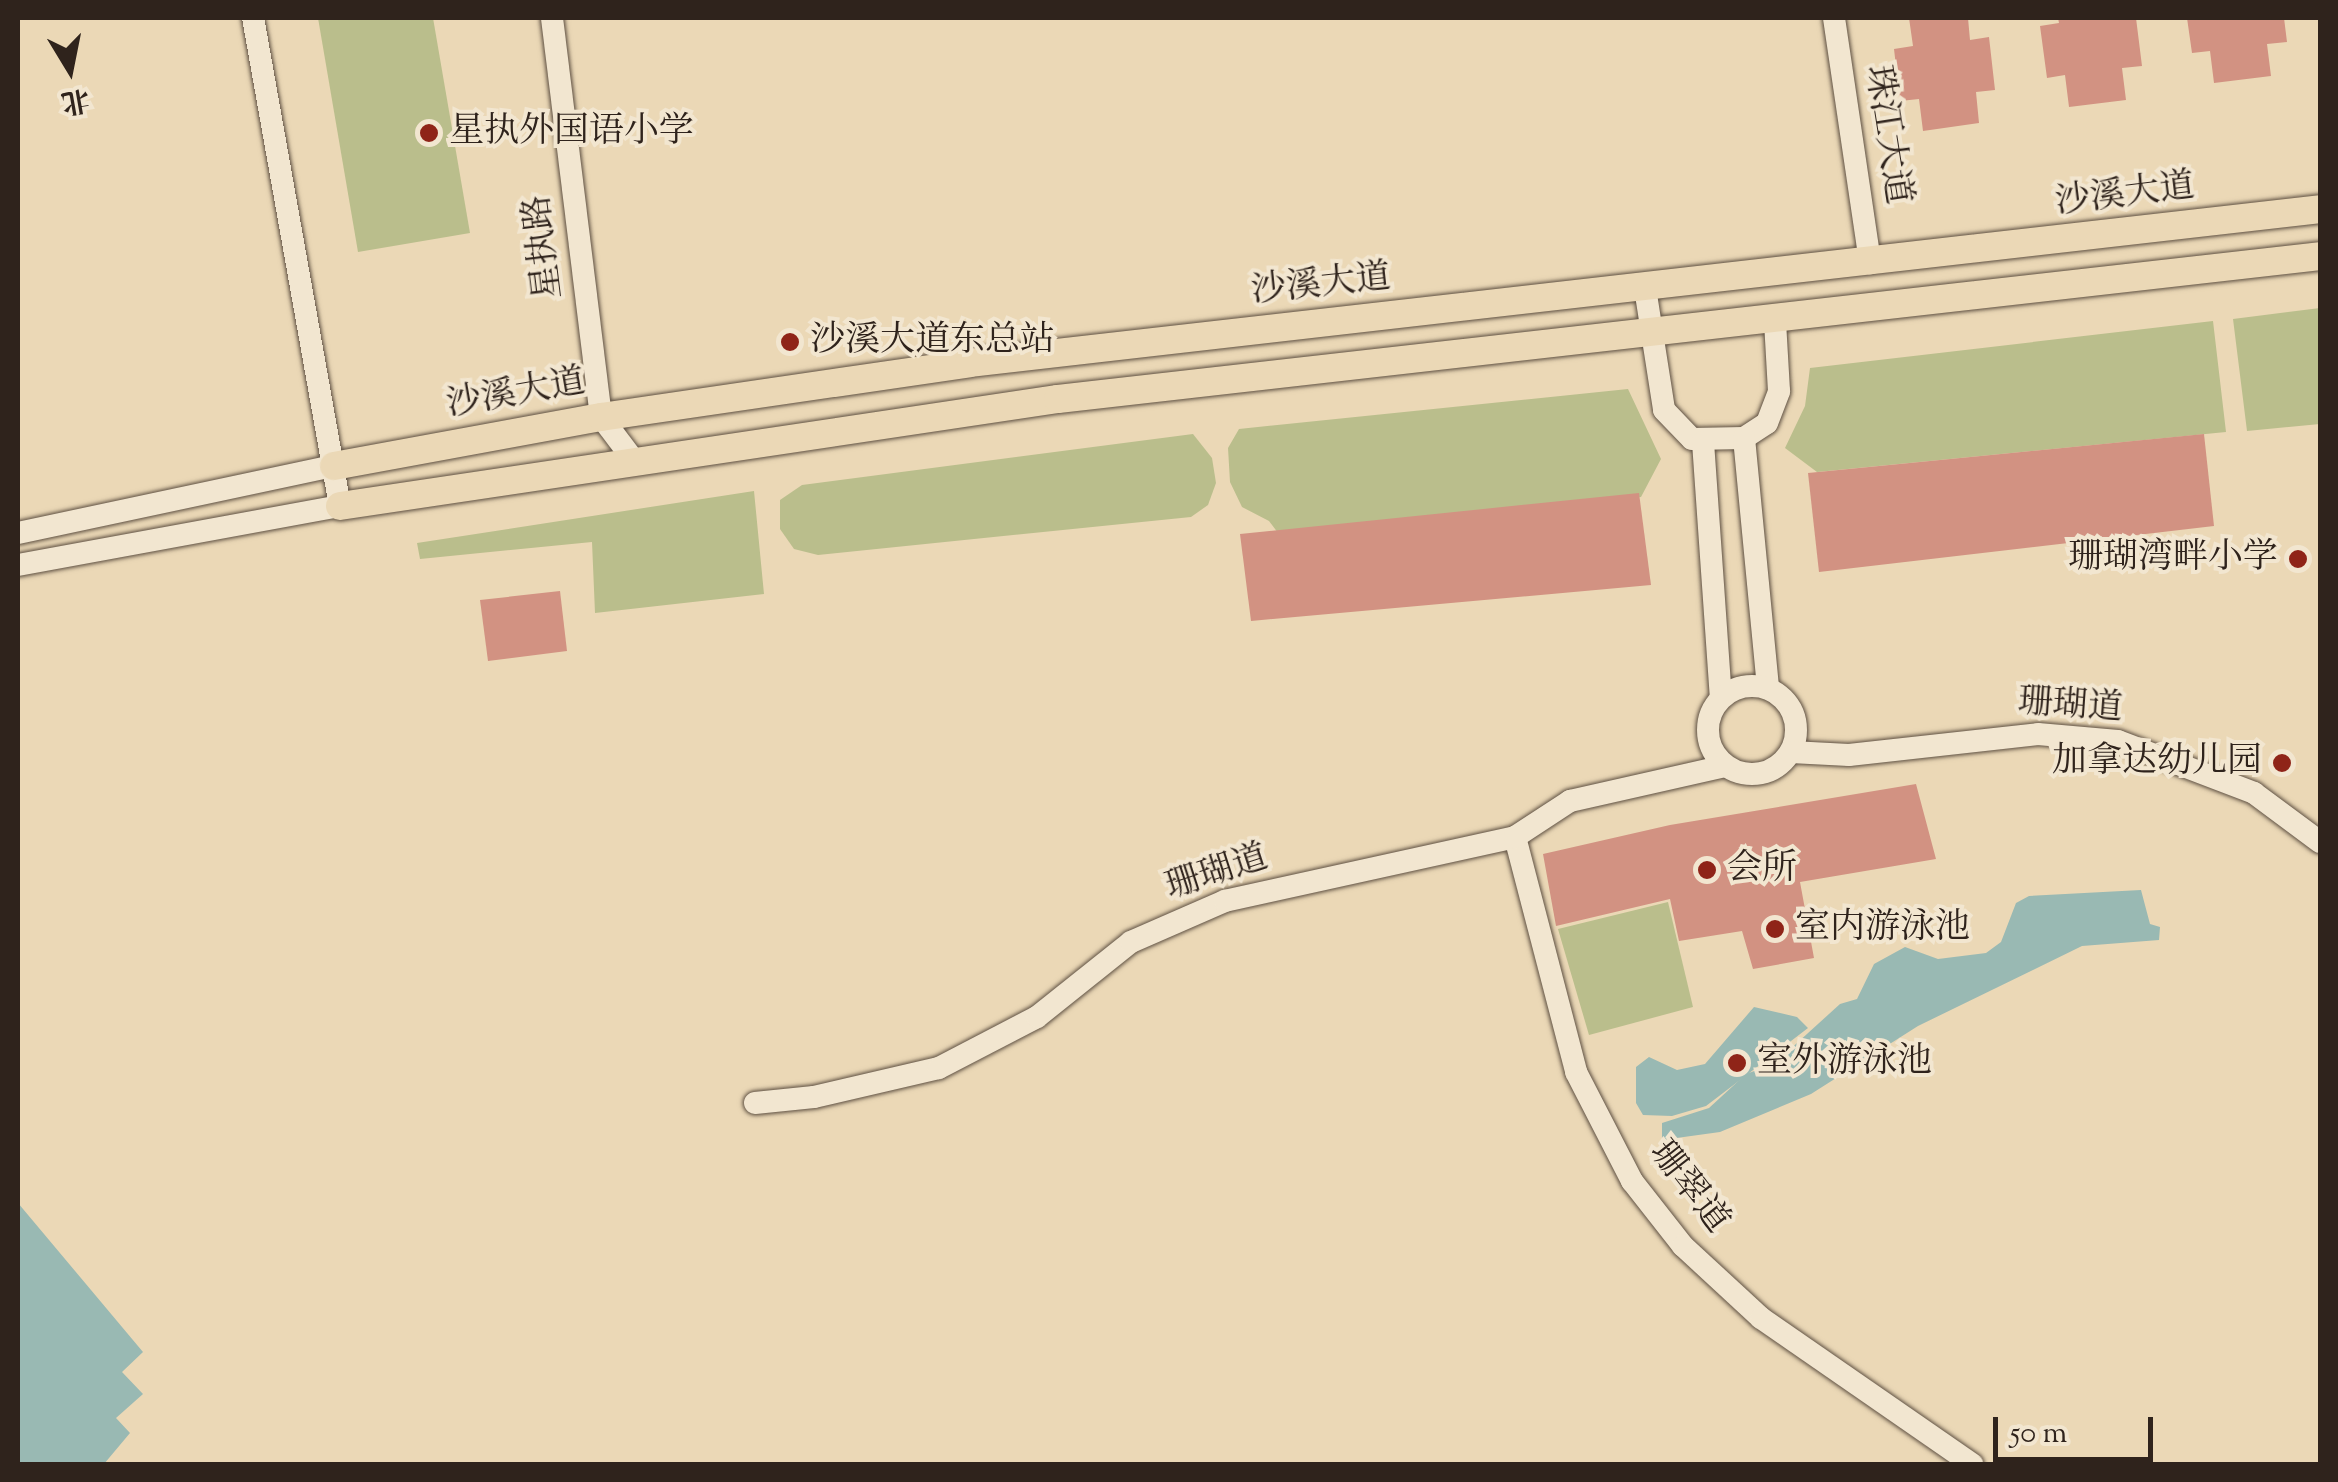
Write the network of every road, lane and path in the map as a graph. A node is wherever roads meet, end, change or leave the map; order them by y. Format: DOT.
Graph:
graph roads {
  1 [pos="254,18"];
  2 [pos="552,18"];
  3 [pos="1834,18"];
  4 [pos="2320,209"];
  5 [pos="2320,256"];
  6 [pos="1870,263"];
  7 [pos="1645,288"];
  8 [pos="1776,321"];
  9 [pos="1650,335"];
  10 [pos="601,417"];
  11 [pos="1744,438"];
  12 [pos="1703,442"];
  13 [pos="632,458"];
  14 [pos="334,466"];
  15 [pos="340,506"];
  16 [pos="18,532"];
  17 [pos="18,566"];
  18 [pos="1768,688"];
  19 [pos="1720,698"];
  20 [pos="1791,752"];
  21 [pos="1724,766"];
  22 [pos="1515,837"];
  23 [pos="2320,842"];
  24 [pos="755,1102"];
  25 [pos="1972,1464"];
  1 -- 14 [label="street"];
  2 -- 10 [label="street, 星执路"];
  3 -- 6 [label="street, 珠江大道"];
  4 -- 6 [label="main road, 沙溪大道"];
  5 -- 8 [label="main road"];
  6 -- 7 [label="main road, 沙溪大道"];
  7 -- 9 [label="street"];
  7 -- 10 [label="main road, 沙溪大道"];
  8 -- 9 [label="main road"];
  8 -- 11 [label="street"];
  9 -- 12 [label="street"];
  9 -- 13 [label="main road"];
  10 -- 13 [label="street"];
  10 -- 14 [label="main road, 沙溪大道"];
  11 -- 12 [label="street"];
  11 -- 18 [label="street"];
  12 -- 19 [label="street"];
  13 -- 15 [label="main road"];
  14 -- 15 [label="street"];
  14 -- 16 [label="street"];
  15 -- 17 [label="street"];
  18 -- 19 [label="street"];
  18 -- 20 [label="street"];
  19 -- 21 [label="street"];
  20 -- 21 [label="street"];
  20 -- 23 [label="street, 珊瑚道"];
  21 -- 22 [label="street, 珊瑚道"];
  22 -- 24 [label="street, 珊瑚道"];
  22 -- 25 [label="street, 珊翠道"];
}
